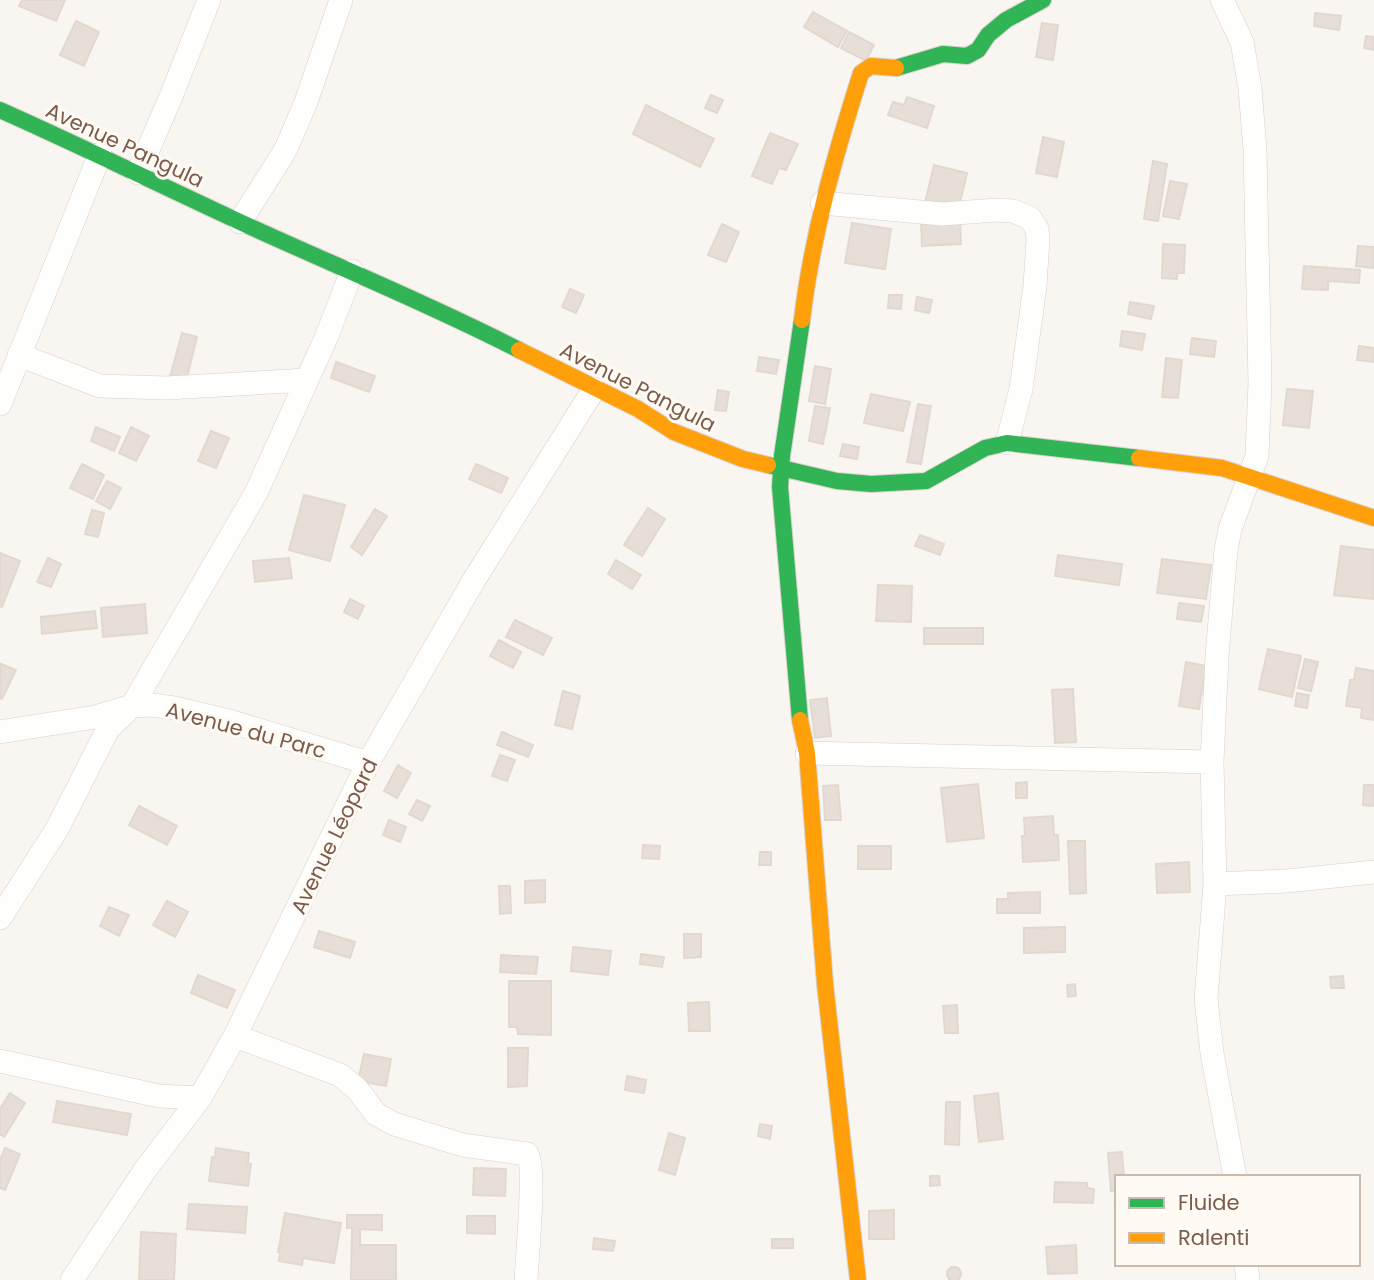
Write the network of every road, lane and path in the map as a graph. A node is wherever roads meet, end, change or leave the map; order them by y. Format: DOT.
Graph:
graph roads {
  1 [pos="209,0"];
  2 [pos="341,0"];
  3 [pos="1043,0"];
  4 [pos="1222,0"];
  5 [pos="0,110"];
  6 [pos="100,154"];
  7 [pos="138,173"];
  8 [pos="822,203"];
  9 [pos="240,222"];
  10 [pos="352,271"];
  11 [pos="19,355"];
  12 [pos="307,380"];
  13 [pos="594,389"];
  14 [pos="0,404"];
  15 [pos="1007,443"];
  16 [pos="781,468"];
  17 [pos="1251,476"];
  18 [pos="1374,518"];
  19 [pos="132,706"];
  20 [pos="0,732"];
  21 [pos="807,753"];
  22 [pos="1212,762"];
  23 [pos="368,764"];
  24 [pos="1374,872"];
  25 [pos="1215,884"];
  26 [pos="0,918"];
  27 [pos="235,1036"];
  28 [pos="0,1061"];
  29 [pos="200,1098"];
  30 [pos="1235,1175"];
  31 [pos="72,1280"];
  32 [pos="526,1280"];
  33 [pos="858,1280"];
  1 -- 7 [label="street"];
  2 -- 9 [label="street"];
  3 -- 8 [label="street"];
  4 -- 17 [label="street"];
  5 -- 6 [label="street, Avenue Pangula"];
  6 -- 7 [label="street, Avenue Pangula"];
  6 -- 11 [label="street"];
  7 -- 9 [label="street, Avenue Pangula"];
  8 -- 15 [label="street"];
  8 -- 16 [label="street"];
  9 -- 10 [label="street, Avenue Pangula"];
  10 -- 12 [label="street"];
  10 -- 13 [label="street, Avenue Pangula"];
  11 -- 12 [label="street"];
  11 -- 14 [label="street"];
  12 -- 19 [label="street"];
  13 -- 16 [label="street, Avenue Pangula"];
  13 -- 23 [label="street, Avenue Léopard"];
  15 -- 16 [label="street, Avenue Pangula"];
  15 -- 17 [label="street, Avenue Pangula"];
  16 -- 21 [label="street"];
  17 -- 18 [label="street, Avenue Pangula"];
  17 -- 22 [label="street"];
  19 -- 20 [label="street, Avenue du Parc"];
  19 -- 23 [label="street, Avenue du Parc"];
  19 -- 26 [label="street"];
  21 -- 22 [label="street"];
  21 -- 33 [label="street"];
  22 -- 25 [label="street"];
  23 -- 27 [label="street, Avenue Léopard"];
  24 -- 25 [label="street"];
  25 -- 30 [label="street"];
  27 -- 29 [label="street, Avenue Léopard"];
  27 -- 32 [label="street"];
  28 -- 29 [label="street"];
  29 -- 31 [label="street, Avenue Léopard"];
}
